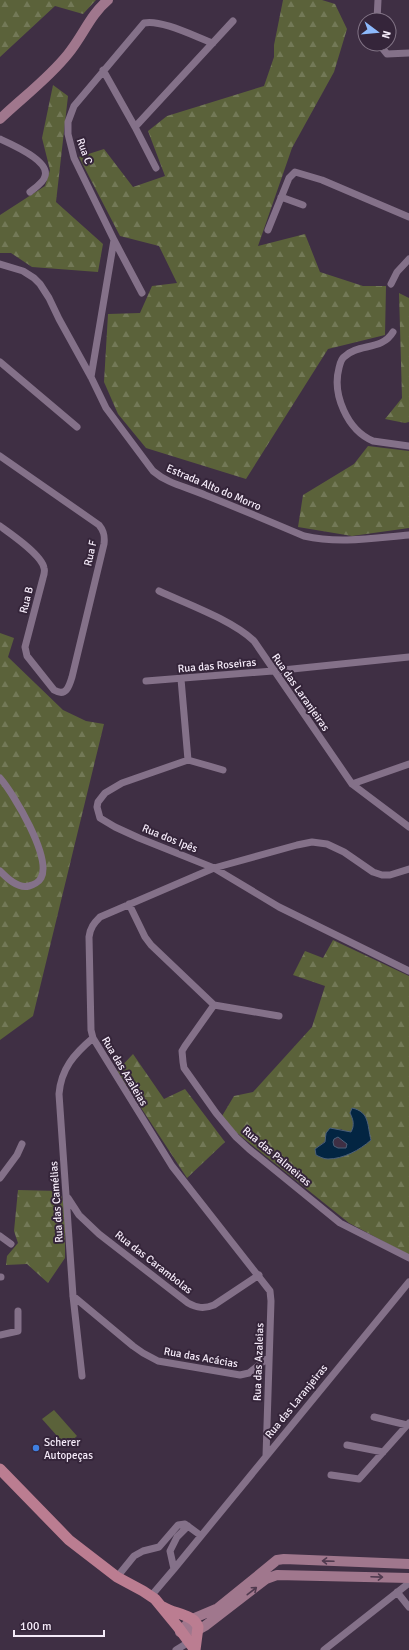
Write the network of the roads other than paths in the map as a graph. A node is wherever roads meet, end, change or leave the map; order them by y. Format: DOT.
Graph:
graph roads {
  1 [pos="108,0"];
  2 [pos="378,0"];
  3 [pos="377,12"];
  4 [pos="233,21"];
  5 [pos="213,44"];
  6 [pos="386,52"];
  7 [pos="409,53"];
  8 [pos="103,70"];
  9 [pos="0,119"];
  10 [pos="135,127"];
  11 [pos="0,139"];
  12 [pos="156,168"];
  13 [pos="30,192"];
  14 [pos="281,197"];
  15 [pos="303,205"];
  16 [pos="409,217"];
  17 [pos="268,230"];
  18 [pos="114,240"];
  19 [pos="409,259"];
  20 [pos="0,264"];
  21 [pos="391,284"];
  22 [pos="142,293"];
  23 [pos="392,332"];
  24 [pos="0,362"];
  25 [pos="91,377"];
  26 [pos="77,427"];
  27 [pos="409,446"];
  28 [pos="0,456"];
  29 [pos="0,526"];
  30 [pos="409,535"];
  31 [pos="159,591"];
  32 [pos="409,657"];
  33 [pos="273,671"];
  34 [pos="181,679"];
  35 [pos="146,681"];
  36 [pos="54,690"];
  37 [pos="188,760"];
  38 [pos="409,764"];
  39 [pos="223,770"];
  40 [pos="0,778"];
  41 [pos="352,784"];
  42 [pos="409,827"];
  43 [pos="214,868"];
  44 [pos="409,869"];
  45 [pos="0,871"];
  46 [pos="129,904"];
  47 [pos="409,971"];
  48 [pos="214,1005"];
  49 [pos="279,1016"];
  50 [pos="93,1038"];
  51 [pos="22,1144"];
  52 [pos="0,1178"];
  53 [pos="67,1197"];
  54 [pos="0,1236"];
  55 [pos="10,1244"];
  56 [pos="409,1258"];
  57 [pos="259,1276"];
  58 [pos="409,1282"];
  59 [pos="73,1296"];
  60 [pos="18,1311"];
  61 [pos="0,1335"];
  62 [pos="269,1357"];
  63 [pos="82,1376"];
  64 [pos="374,1417"];
  65 [pos="408,1424"];
  66 [pos="347,1445"];
  67 [pos="383,1452"];
  68 [pos="266,1456"];
  69 [pos="0,1469"];
  70 [pos="331,1475"];
  71 [pos="188,1526"];
  72 [pos="169,1534"];
  73 [pos="200,1535"];
  74 [pos="175,1540"];
  75 [pos="159,1547"];
  76 [pos="169,1554"];
  77 [pos="409,1564"];
  78 [pos="174,1569"];
  79 [pos="117,1577"];
  80 [pos="409,1578"];
  81 [pos="409,1583"];
  82 [pos="397,1592"];
  83 [pos="150,1596"];
  84 [pos="160,1604"];
  85 [pos="409,1607"];
  86 [pos="192,1619"];
  87 [pos="198,1630"];
  88 [pos="180,1632"];
  89 [pos="193,1647"];
  90 [pos="176,1650"];
  91 [pos="324,1650"];
  1 -- 9 [label="main road"];
  2 -- 3 [label="street"];
  4 -- 5 [label="street"];
  5 -- 8 [label="street, Rua C"];
  5 -- 10 [label="street"];
  6 -- 7 [label="street"];
  8 -- 10 [label="street"];
  8 -- 18 [label="street, Rua C"];
  10 -- 12 [label="street"];
  11 -- 13 [label="street"];
  14 -- 15 [label="street"];
  14 -- 16 [label="street"];
  14 -- 17 [label="street"];
  18 -- 22 [label="street, Rua C"];
  18 -- 25 [label="street"];
  19 -- 21 [label="street"];
  20 -- 25 [label="street, Estrada Alto do Morro"];
  23 -- 27 [label="street"];
  24 -- 26 [label="street"];
  25 -- 30 [label="street, Estrada Alto do Morro"];
  28 -- 36 [label="street, Rua F"];
  29 -- 36 [label="street, Rua B"];
  31 -- 33 [label="street, Rua das Laranjeiras"];
  32 -- 33 [label="street, Rua das Roseiras"];
  33 -- 34 [label="street, Rua das Roseiras"];
  33 -- 41 [label="street, Rua das Laranjeiras"];
  34 -- 35 [label="street, Rua das Roseiras"];
  34 -- 37 [label="street"];
  37 -- 39 [label="street"];
  37 -- 43 [label="street, Rua dos Ipês"];
  38 -- 41 [label="street"];
  40 -- 45 [label="street"];
  41 -- 42 [label="street, Rua das Laranjeiras"];
  43 -- 44 [label="street, Rua das Azaleias"];
  43 -- 46 [label="street, Rua das Azaleias"];
  43 -- 47 [label="street, Rua dos Ipês"];
  46 -- 48 [label="street"];
  46 -- 50 [label="street, Rua das Azaleias"];
  48 -- 49 [label="street"];
  48 -- 56 [label="street, Rua das Palmeiras"];
  50 -- 53 [label="street, Rua das Camélias"];
  50 -- 57 [label="street, Rua das Azaleias"];
  51 -- 52 [label="street"];
  53 -- 57 [label="street, Rua das Carambolas"];
  53 -- 59 [label="street, Rua das Camélias"];
  54 -- 55 [label="street"];
  57 -- 62 [label="street, Rua das Azaleias"];
  58 -- 68 [label="street, Rua das Laranjeiras"];
  59 -- 62 [label="street, Rua das Acácias"];
  59 -- 63 [label="street, Rua das Camélias"];
  60 -- 61 [label="street"];
  62 -- 68 [label="street, Rua das Azaleias"];
  64 -- 65 [label="street"];
  65 -- 67 [label="street"];
  66 -- 67 [label="street"];
  67 -- 70 [label="street"];
  68 -- 73 [label="street, Rua das Laranjeiras"];
  69 -- 79 [label="main road"];
  71 -- 72 [label="street"];
  71 -- 73 [label="street"];
  71 -- 74 [label="street"];
  72 -- 74 [label="street"];
  72 -- 75 [label="street"];
  73 -- 78 [label="street, Rua das Laranjeiras"];
  74 -- 76 [label="street"];
  75 -- 76 [label="street"];
  75 -- 79 [label="street"];
  76 -- 78 [label="street"];
  77 -- 86 [label="main road, one-way"];
  78 -- 83 [label="street, Rua das Laranjeiras"];
  79 -- 83 [label="main road"];
  87 -- 80 [label="main road, one-way"];
  81 -- 82 [label="street"];
  82 -- 85 [label="street"];
  82 -- 91 [label="street"];
  83 -- 84 [label="main road"];
  84 -- 86 [label="main road"];
  84 -- 88 [label="main road"];
  86 -- 87 [label="main road"];
  86 -- 88 [label="main road"];
  87 -- 88 [label="main road"];
  87 -- 89 [label="main road"];
  88 -- 89 [label="main road"];
  89 -- 90 [label="street"];
}
